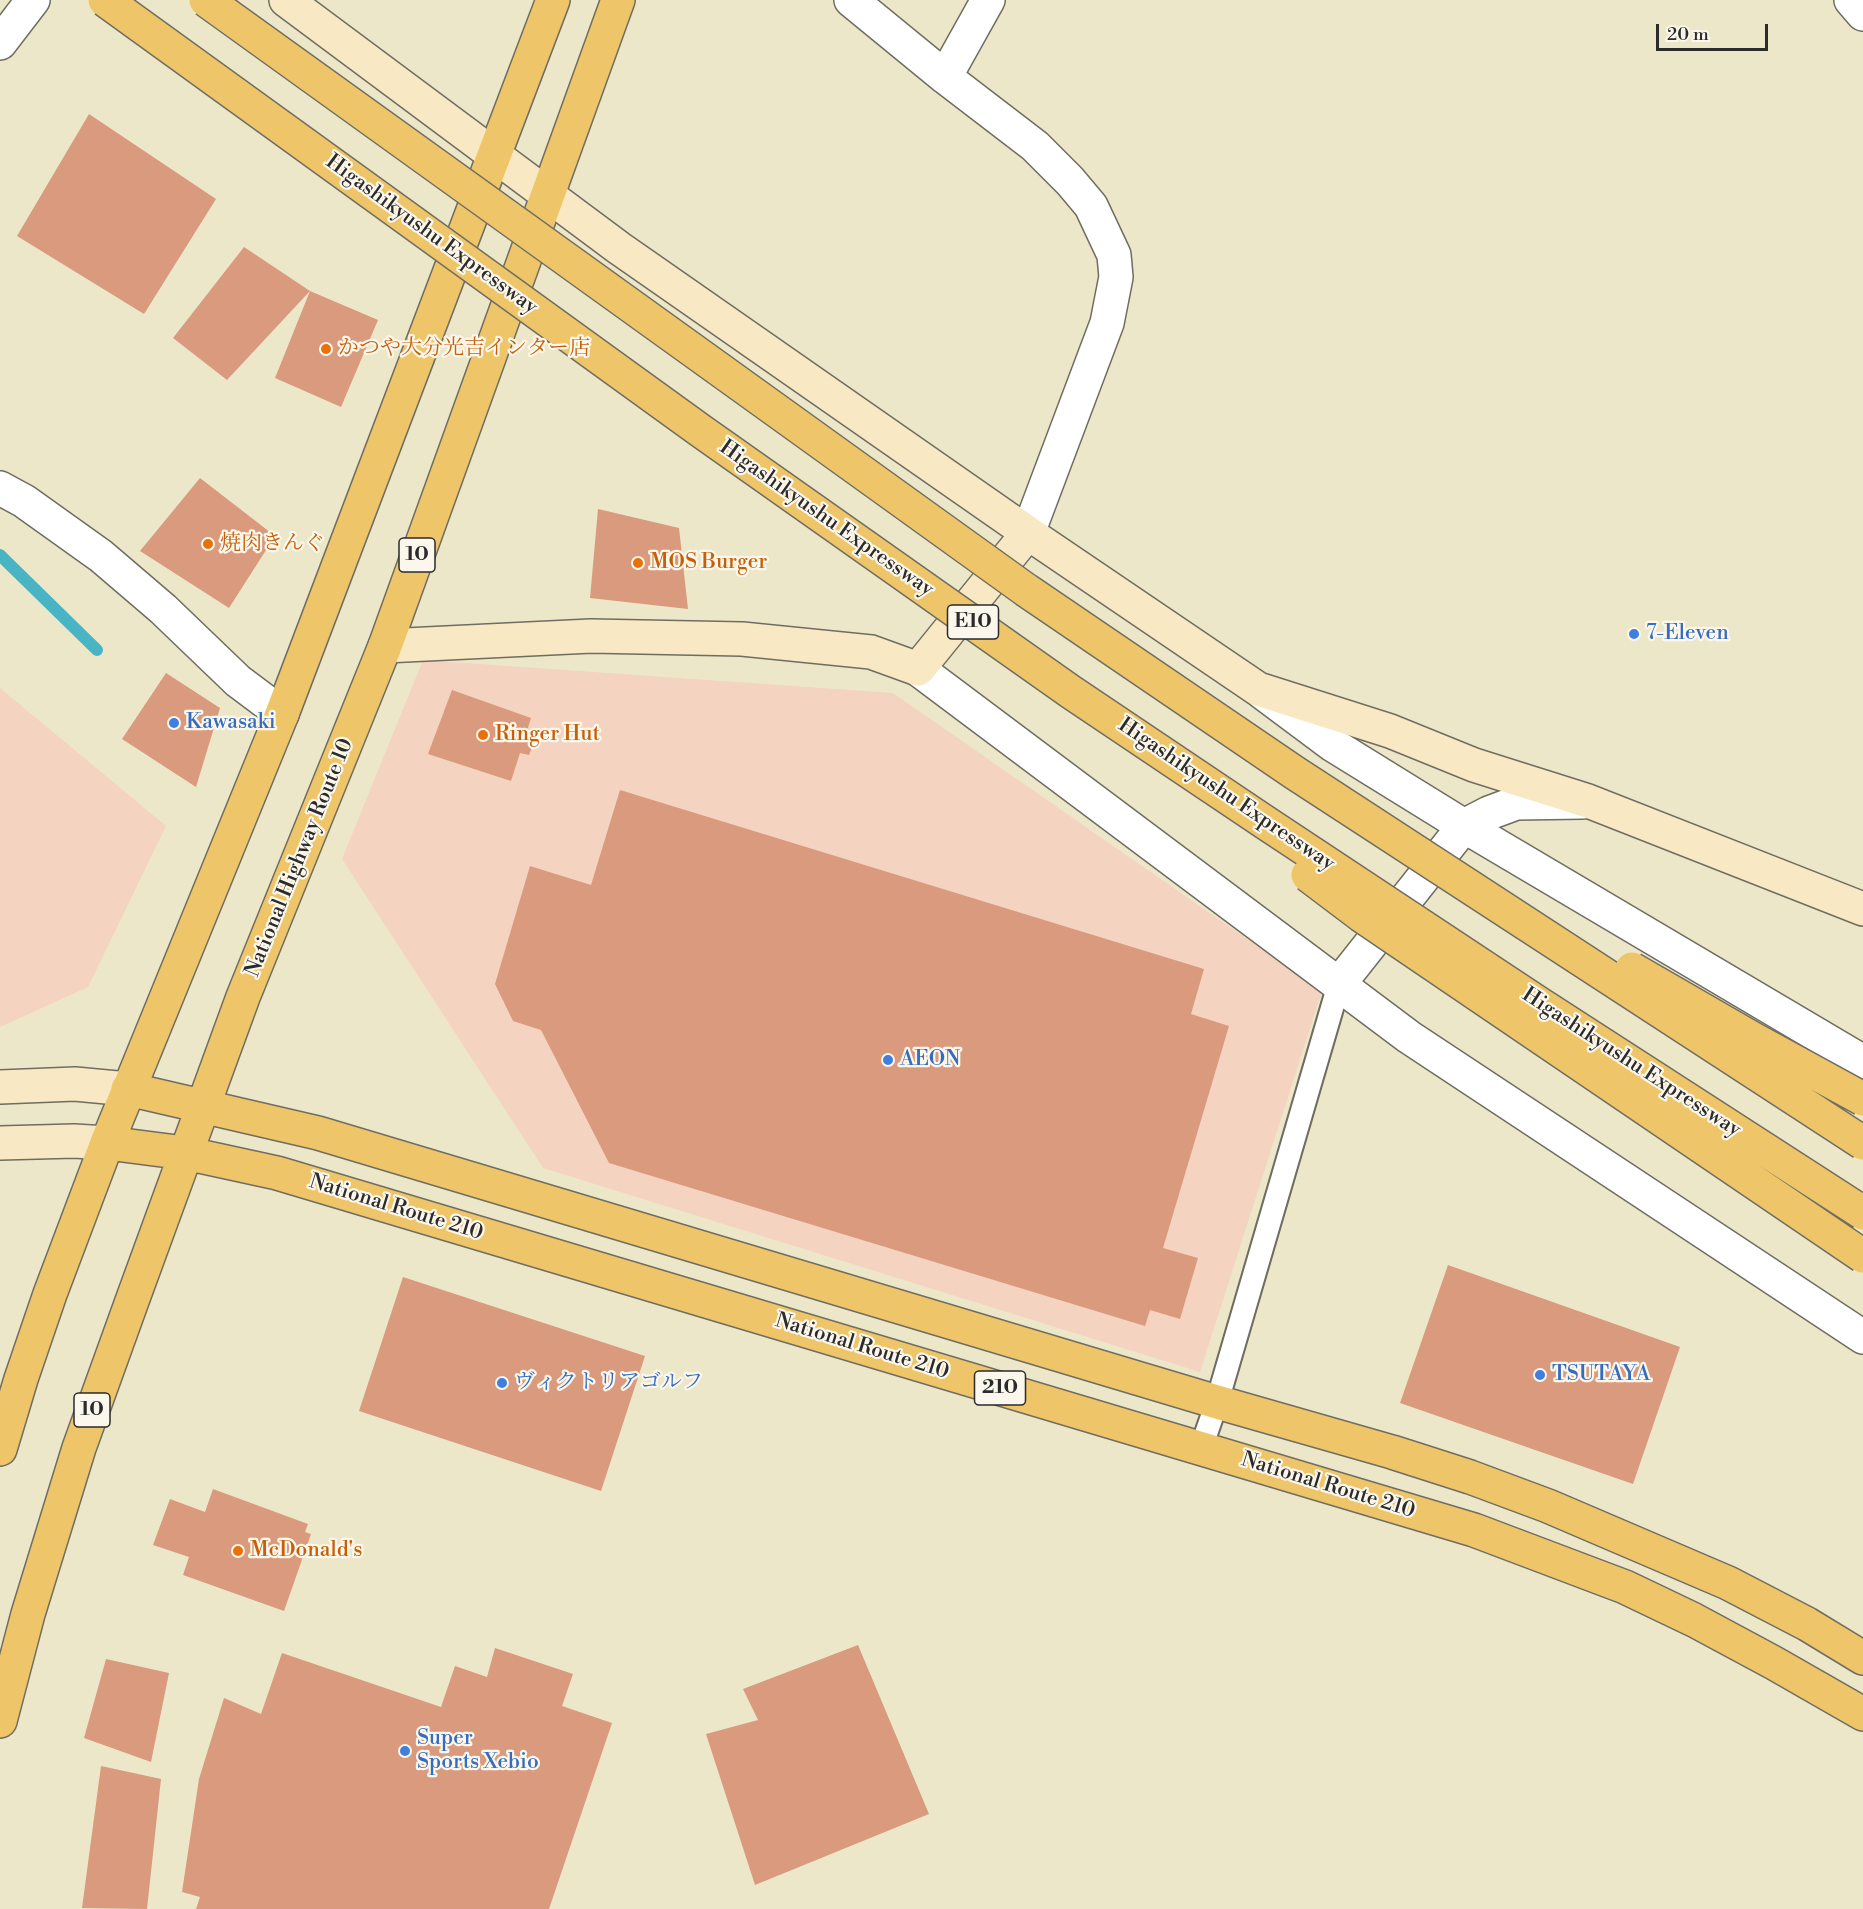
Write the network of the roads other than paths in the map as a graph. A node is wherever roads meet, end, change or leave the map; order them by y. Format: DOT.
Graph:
graph roads {
  1 [pos="33,0"];
  2 [pos="105,0"];
  3 [pos="206,0"];
  4 [pos="286,0"];
  5 [pos="553,0"];
  6 [pos="618,0"];
  7 [pos="851,0"];
  8 [pos="988,0"];
  9 [pos="1851,0"];
  10 [pos="1863,14"];
  11 [pos="0,43"];
  12 [pos="945,77"];
  13 [pos="493,154"];
  14 [pos="547,195"];
  15 [pos="0,488"];
  16 [pos="1028,533"];
  17 [pos="385,646"];
  18 [pos="918,669"];
  19 [pos="1258,689"];
  20 [pos="1071,692"];
  21 [pos="282,714"];
  22 [pos="1295,773"];
  23 [pos="1587,801"];
  24 [pos="1464,826"];
  25 [pos="1863,909"];
  26 [pos="1339,984"];
  27 [pos="1863,1062"];
  28 [pos="0,1087"];
  29 [pos="128,1089"];
  30 [pos="1863,1099"];
  31 [pos="202,1105"];
  32 [pos="0,1143"];
  33 [pos="107,1143"];
  34 [pos="1863,1143"];
  35 [pos="185,1154"];
  36 [pos="1863,1213"];
  37 [pos="1863,1256"];
  38 [pos="1863,1337"];
  39 [pos="1217,1402"];
  40 [pos="1201,1448"];
  41 [pos="0,1449"];
  42 [pos="1863,1658"];
  43 [pos="1863,1714"];
  44 [pos="0,1721"];
  1 -- 11 [label="street"];
  2 -- 20 [label="highway, Higashikyushu Expressway / E10, bridge"];
  3 -- 22 [label="highway, E10, bridge"];
  4 -- 13 [label="street"];
  5 -- 13 [label="highway"];
  6 -- 14 [label="highway, National Highway Route 10 / 10"];
  7 -- 12 [label="street"];
  8 -- 12 [label="street"];
  9 -- 10 [label="street"];
  12 -- 16 [label="street"];
  13 -- 14 [label="street"];
  13 -- 21 [label="highway"];
  14 -- 16 [label="street"];
  14 -- 17 [label="highway, National Highway Route 10 / 10"];
  15 -- 21 [label="street"];
  16 -- 18 [label="street"];
  16 -- 19 [label="street"];
  17 -- 18 [label="street"];
  17 -- 31 [label="highway, National Highway Route 10 / 10"];
  18 -- 26 [label="street"];
  19 -- 23 [label="street"];
  19 -- 24 [label="street"];
  20 -- 36 [label="highway, Higashikyushu Expressway / E10, bridge"];
  20 -- 37 [label="highway, bridge"];
  21 -- 29 [label="highway"];
  22 -- 30 [label="highway, bridge"];
  22 -- 34 [label="highway, E10, bridge"];
  23 -- 24 [label="street"];
  23 -- 25 [label="street"];
  24 -- 26 [label="street"];
  24 -- 27 [label="street"];
  26 -- 38 [label="street"];
  26 -- 39 [label="lane"];
  28 -- 29 [label="street"];
  29 -- 31 [label="highway, 210"];
  29 -- 33 [label="highway"];
  31 -- 35 [label="highway, National Highway Route 10 / 10"];
  31 -- 39 [label="highway, 210"];
  32 -- 33 [label="street"];
  33 -- 35 [label="highway, National Route 210 / 210"];
  33 -- 41 [label="highway"];
  35 -- 40 [label="highway, National Route 210 / 210"];
  35 -- 44 [label="highway, National Highway Route 10 / 10"];
  39 -- 40 [label="lane"];
  39 -- 42 [label="highway, 210"];
  40 -- 43 [label="highway, National Route 210 / 210"];
}
